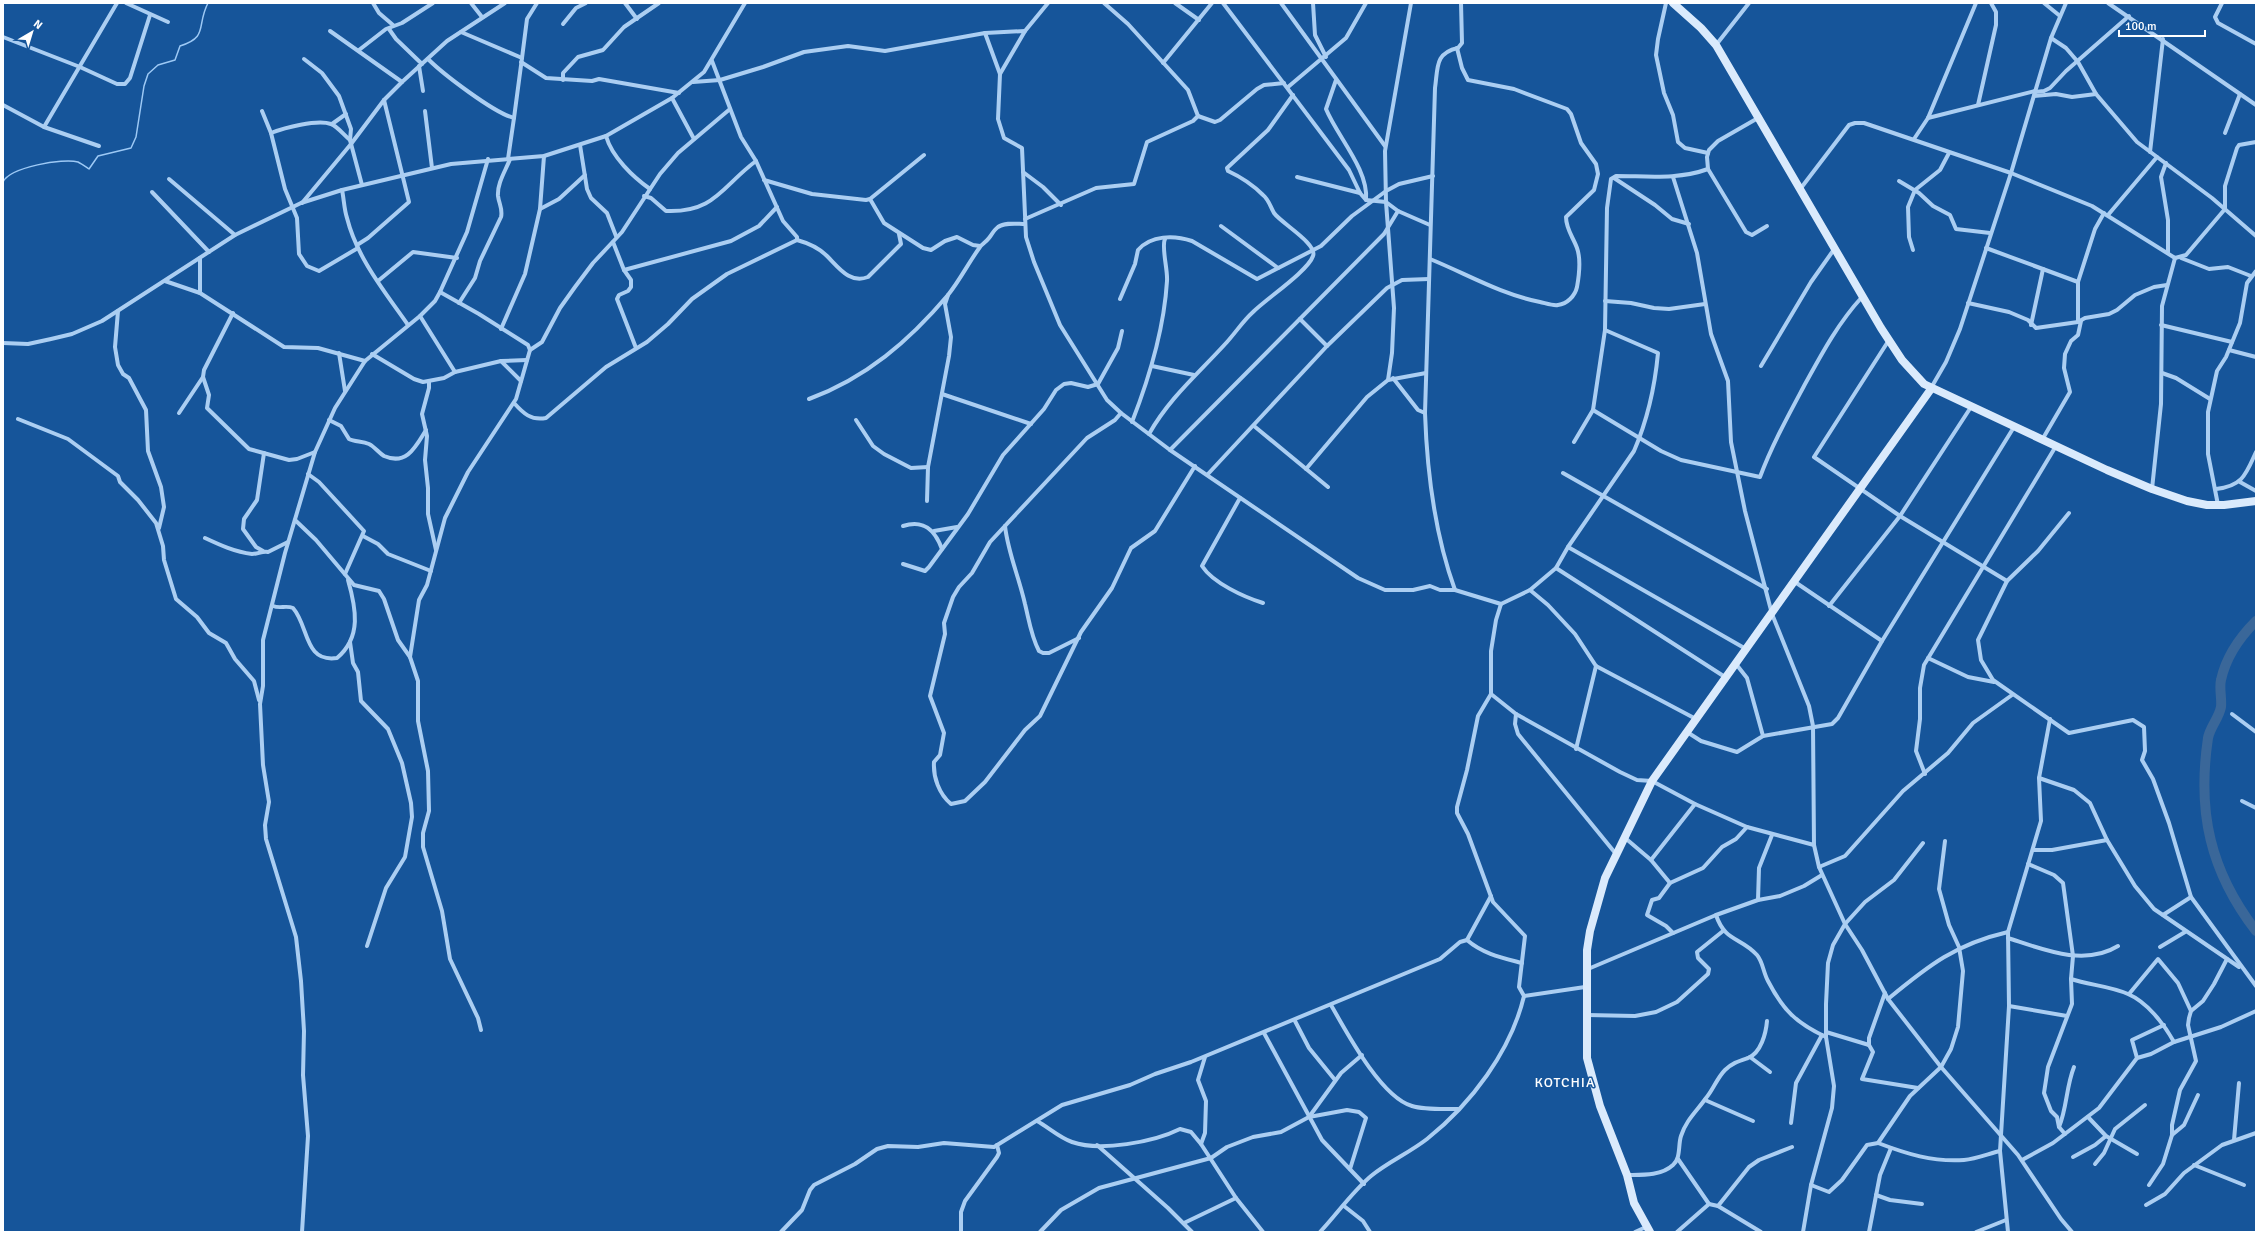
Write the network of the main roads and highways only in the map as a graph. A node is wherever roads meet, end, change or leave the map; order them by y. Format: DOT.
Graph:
graph roads {
  1 [pos="1672,3"];
  2 [pos="1931,388"];
  3 [pos="2256,500"];
  4 [pos="1648,1229"];
  1 -- 2 [label="main road"];
  2 -- 3 [label="main road"];
  2 -- 4 [label="main road"];
}
